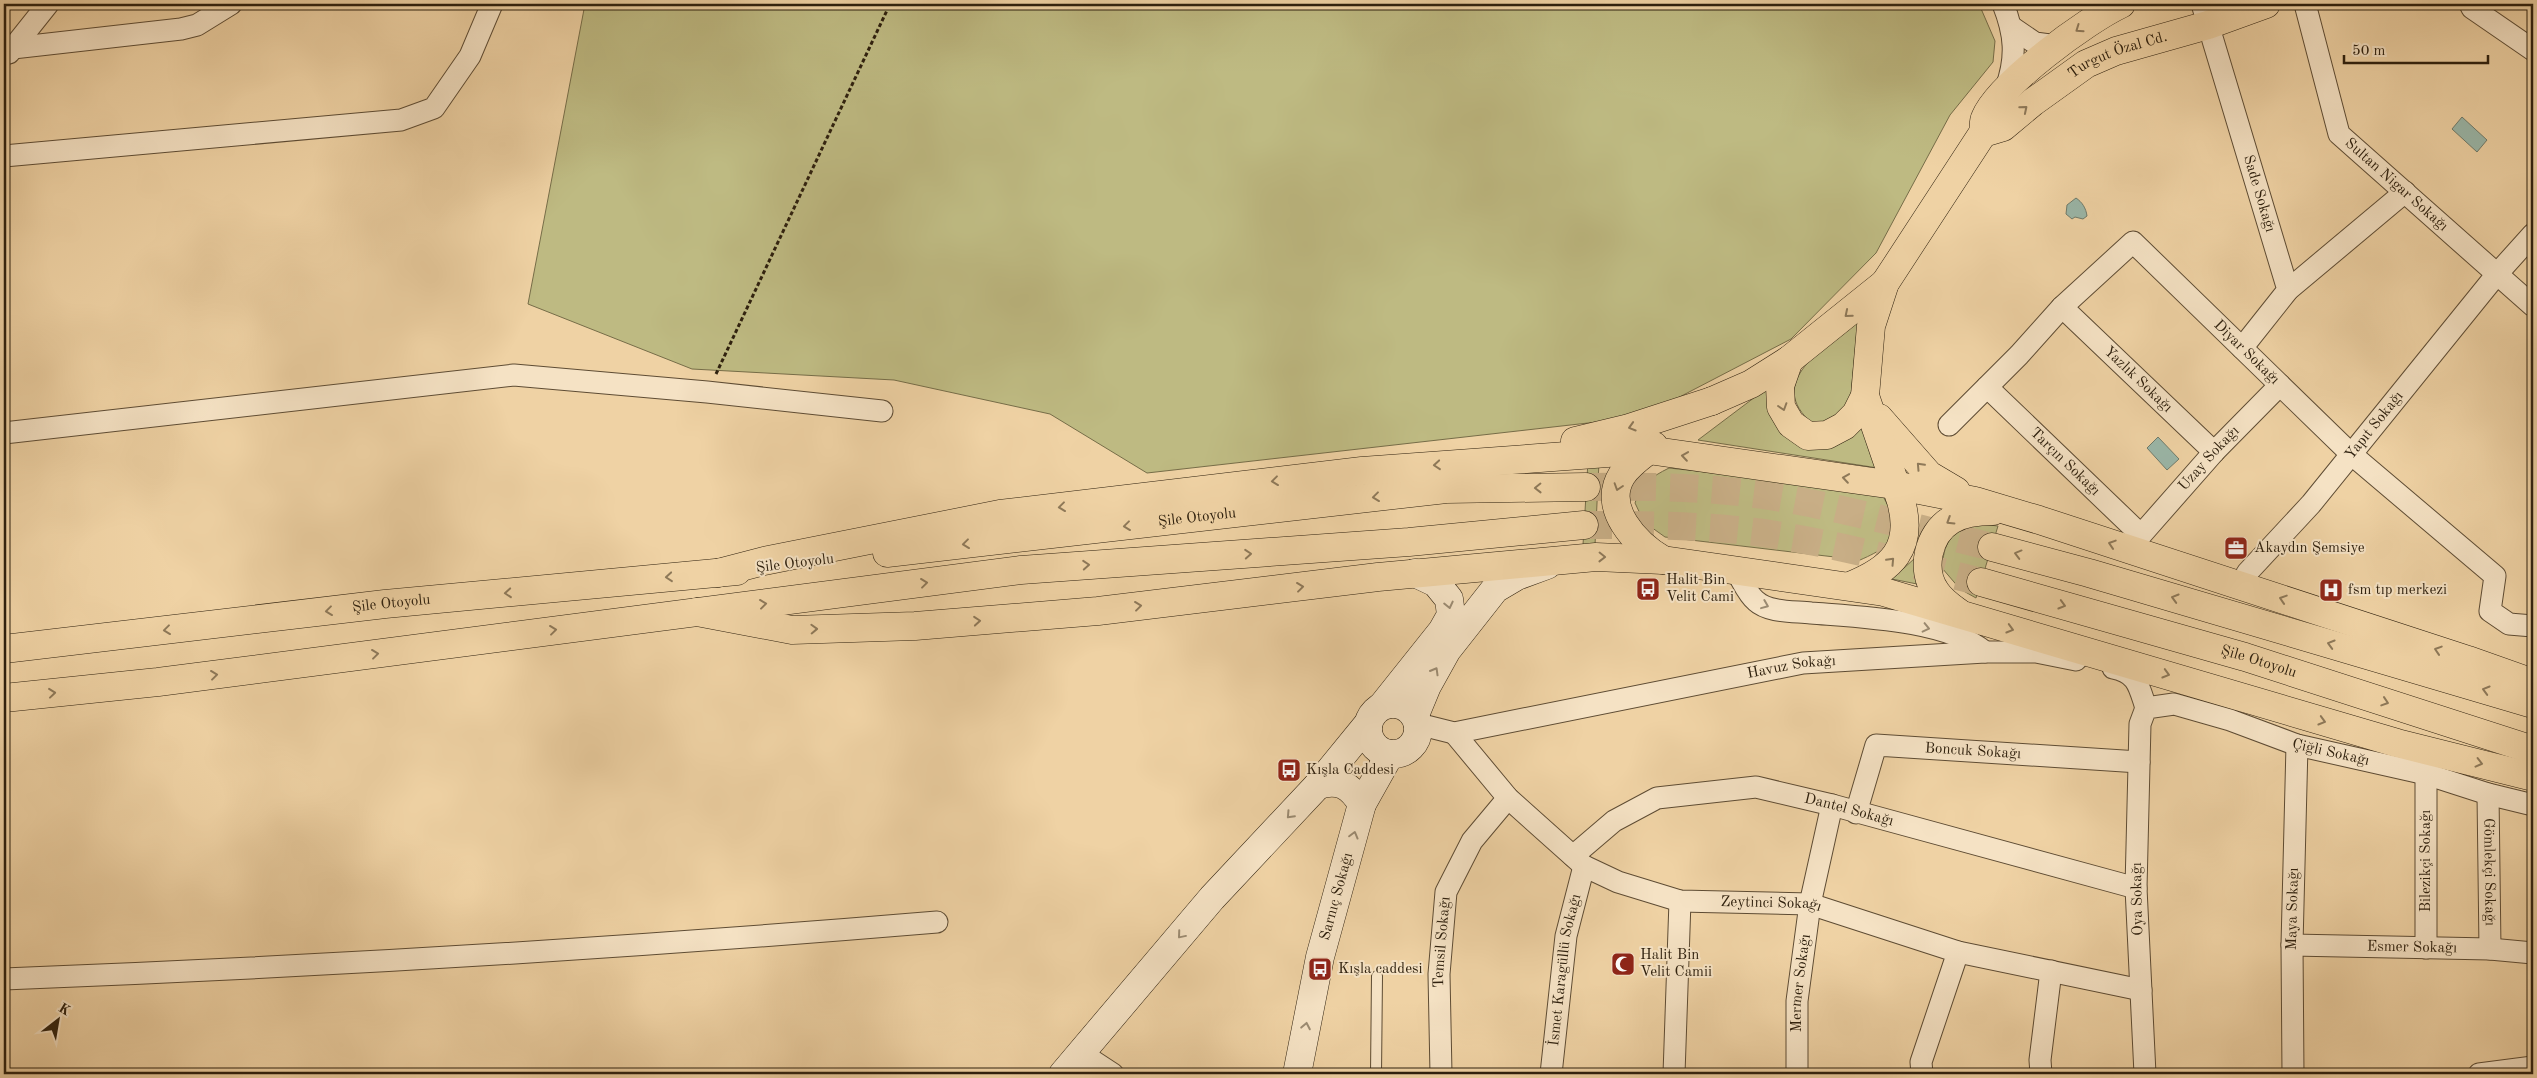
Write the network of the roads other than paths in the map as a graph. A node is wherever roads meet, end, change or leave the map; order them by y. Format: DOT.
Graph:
graph roads {
  1 [pos="48,4"];
  2 [pos="231,4"];
  3 [pos="492,4"];
  4 [pos="2003,4"];
  5 [pos="2120,4"];
  6 [pos="2266,4"];
  7 [pos="2305,4"];
  8 [pos="2470,4"];
  9 [pos="2205,15"];
  10 [pos="2012,28"];
  11 [pos="2057,46"];
  12 [pos="2533,50"];
  13 [pos="8,54"];
  14 [pos="2006,88"];
  15 [pos="1983,133"];
  16 [pos="4,156"];
  17 [pos="2405,192"];
  18 [pos="2533,234"];
  19 [pos="2497,274"];
  20 [pos="1885,283"];
  21 [pos="2288,290"];
  22 [pos="2533,306"];
  23 [pos="2062,307"];
  24 [pos="2242,348"];
  25 [pos="1789,360"];
  26 [pos="2280,385"];
  27 [pos="1987,387"];
  28 [pos="1865,396"];
  29 [pos="1712,402"];
  30 [pos="882,411"];
  31 [pos="1949,425"];
  32 [pos="4,433"];
  33 [pos="1648,450"];
  34 [pos="2214,452"];
  35 [pos="2351,454"];
  36 [pos="1486,461"];
  37 [pos="1894,485"];
  38 [pos="1586,487"];
  39 [pos="1975,501"];
  40 [pos="2014,513"];
  41 [pos="1584,524"];
  42 [pos="2141,535"];
  43 [pos="1992,547"];
  44 [pos="1663,560"];
  45 [pos="1554,562"];
  46 [pos="1735,569"];
  47 [pos="718,573"];
  48 [pos="1415,573"];
  49 [pos="2246,574"];
  50 [pos="1981,582"];
  51 [pos="1850,586"];
  52 [pos="697,612"];
  53 [pos="1963,616"];
  54 [pos="2533,626"];
  55 [pos="4,649"];
  56 [pos="1985,652"];
  57 [pos="2533,683"];
  58 [pos="4,698"];
  59 [pos="2533,704"];
  60 [pos="1376,715"];
  61 [pos="2143,716"];
  62 [pos="1416,719"];
  63 [pos="1454,733"];
  64 [pos="2297,744"];
  65 [pos="2533,750"];
  66 [pos="1390,754"];
  67 [pos="2139,762"];
  68 [pos="2426,774"];
  69 [pos="2533,777"];
  70 [pos="1318,786"];
  71 [pos="2488,794"];
  72 [pos="1508,798"];
  73 [pos="1362,804"];
  74 [pos="1832,805"];
  75 [pos="2533,806"];
  76 [pos="1856,813"];
  77 [pos="1579,861"];
  78 [pos="2136,888"];
  79 [pos="1680,901"];
  80 [pos="1810,904"];
  81 [pos="937,922"];
  82 [pos="2292,945"];
  83 [pos="2426,948"];
  84 [pos="2490,949"];
  85 [pos="1958,952"];
  86 [pos="2533,953"];
  87 [pos="2051,971"];
  88 [pos="1377,976"];
  89 [pos="4,979"];
  90 [pos="2141,990"];
  91 [pos="1081,1053"];
  92 [pos="2533,1068"];
  93 [pos="1062,1074"];
  94 [pos="1113,1074"];
  95 [pos="1297,1074"];
  96 [pos="1376,1074"];
  97 [pos="1441,1074"];
  98 [pos="1551,1074"];
  99 [pos="1674,1074"];
  100 [pos="1797,1074"];
  101 [pos="1922,1074"];
  102 [pos="2041,1074"];
  103 [pos="2145,1074"];
  104 [pos="2293,1074"];
  105 [pos="2480,1074"];
  1 -- 13 [label="street"];
  2 -- 13 [label="street"];
  3 -- 16 [label="street"];
  4 -- 10 [label="street"];
  5 -- 11 [label="main road, one-way"];
  6 -- 9 [label="main road, Turgut Özal Cd."];
  7 -- 17 [label="street, Sultan Nigar Sokağı"];
  8 -- 12 [label="street"];
  15 -- 9 [label="main road, Turgut Özal Cd., one-way"];
  9 -- 21 [label="street, Sade Sokağı"];
  10 -- 11 [label="street"];
  10 -- 14 [label="street"];
  11 -- 14 [label="main road"];
  14 -- 15 [label="main road"];
  15 -- 20 [label="main road"];
  17 -- 19 [label="street, Sultan Nigar Sokağı"];
  17 -- 21 [label="street"];
  18 -- 19 [label="street, Yapıt Sokağı"];
  19 -- 22 [label="street, Sultan Nigar Sokağı"];
  19 -- 35 [label="street, Yapıt Sokağı"];
  20 -- 25 [label="main road, one-way"];
  20 -- 28 [label="main road"];
  21 -- 24 [label="street"];
  23 -- 24 [label="street, Diyar Sokağı"];
  23 -- 27 [label="street, Diyar Sokağı"];
  23 -- 34 [label="street, Yazlık Sokağı"];
  24 -- 26 [label="street, Diyar Sokağı"];
  25 -- 28 [label="main road, one-way"];
  25 -- 29 [label="main road"];
  26 -- 34 [label="street, Uzay Sokağı"];
  26 -- 35 [label="street, Diyar Sokağı"];
  27 -- 31 [label="street, Diyar Sokağı"];
  27 -- 42 [label="street, Tarçın Sokağı"];
  28 -- 37 [label="main road"];
  39 -- 28 [label="main road, one-way"];
  29 -- 33 [label="main road"];
  29 -- 36 [label="main road, one-way"];
  30 -- 32 [label="street"];
  33 -- 36 [label="main road"];
  37 -- 33 [label="main road, one-way"];
  33 -- 44 [label="main road, one-way"];
  34 -- 42 [label="street, Uzay Sokağı"];
  35 -- 49 [label="street, Yapıt Sokağı"];
  35 -- 54 [label="street, Diyar Sokağı"];
  36 -- 47 [label="main road, one-way"];
  37 -- 39 [label="main road"];
  51 -- 37 [label="main road, one-way"];
  38 -- 47 [label="main road, Şile Otoyolu, one-way"];
  39 -- 40 [label="main road"];
  40 -- 53 [label="main road, one-way"];
  57 -- 40 [label="main road, one-way"];
  52 -- 41 [label="main road, one-way"];
  59 -- 43 [label="main road, one-way"];
  45 -- 44 [label="main road, one-way"];
  44 -- 46 [label="main road"];
  45 -- 48 [label="main road"];
  62 -- 45 [label="street, one-way"];
  46 -- 51 [label="main road"];
  46 -- 56 [label="street, one-way"];
  47 -- 55 [label="main road, Şile Otoyolu, one-way"];
  52 -- 48 [label="main road, one-way"];
  48 -- 60 [label="street, one-way"];
  50 -- 65 [label="main road, Şile Otoyolu, one-way"];
  51 -- 53 [label="main road"];
  58 -- 52 [label="main road, one-way"];
  53 -- 69 [label="main road, one-way"];
  56 -- 61 [label="street, Havuz Sokağı"];
  56 -- 63 [label="street, Havuz Sokağı"];
  60 -- 62 [label="street"];
  60 -- 66 [label="street"];
  60 -- 70 [label="street"];
  61 -- 64 [label="street, Çiğli Sokağı"];
  61 -- 67 [label="street, Oya Sokağı"];
  62 -- 63 [label="street, Havuz Sokağı"];
  62 -- 66 [label="street"];
  63 -- 72 [label="street, Zeytinci Sokağı"];
  64 -- 68 [label="street, Çiğli Sokağı"];
  64 -- 82 [label="street, Maya Sokağı"];
  66 -- 73 [label="street, Sarnıç Sokağı"];
  67 -- 76 [label="street, Boncuk Sokağı"];
  67 -- 78 [label="street, Oya Sokağı"];
  68 -- 71 [label="street, Çiğli Sokağı"];
  68 -- 83 [label="street, Bilezikçi Sokağı"];
  70 -- 73 [label="street"];
  70 -- 91 [label="street, one-way"];
  71 -- 75 [label="street, Çiğli Sokağı"];
  71 -- 84 [label="street, Gömlekçi Sokağı"];
  72 -- 77 [label="street, Zeytinci Sokağı"];
  72 -- 97 [label="street, Temsil Sokağı"];
  95 -- 73 [label="street, Sarnıç Sokağı, one-way"];
  74 -- 76 [label="street, Dantel Sokağı"];
  74 -- 77 [label="street, Dantel Sokağı"];
  74 -- 80 [label="street, Mermer Sokağı"];
  76 -- 78 [label="street, Dantel Sokağı"];
  77 -- 79 [label="street, Zeytinci Sokağı"];
  77 -- 98 [label="street, İsmet Karagüllü Sokağı"];
  78 -- 90 [label="street, Oya Sokağı"];
  79 -- 80 [label="street, Zeytinci Sokağı"];
  79 -- 99 [label="street"];
  80 -- 85 [label="street, Zeytinci Sokağı"];
  80 -- 100 [label="street, Mermer Sokağı"];
  81 -- 89 [label="street"];
  82 -- 83 [label="street, Esmer Sokağı"];
  82 -- 104 [label="street, Maya Sokağı"];
  83 -- 84 [label="street, Esmer Sokağı"];
  84 -- 86 [label="street, Esmer Sokağı"];
  85 -- 87 [label="street, Zeytinci Sokağı"];
  85 -- 101 [label="street"];
  87 -- 90 [label="street, Zeytinci Sokağı"];
  87 -- 102 [label="street"];
  88 -- 96 [label="lane"];
  90 -- 103 [label="street, Oya Sokağı"];
  91 -- 93 [label="street"];
  91 -- 94 [label="street"];
  92 -- 105 [label="street"];
}
